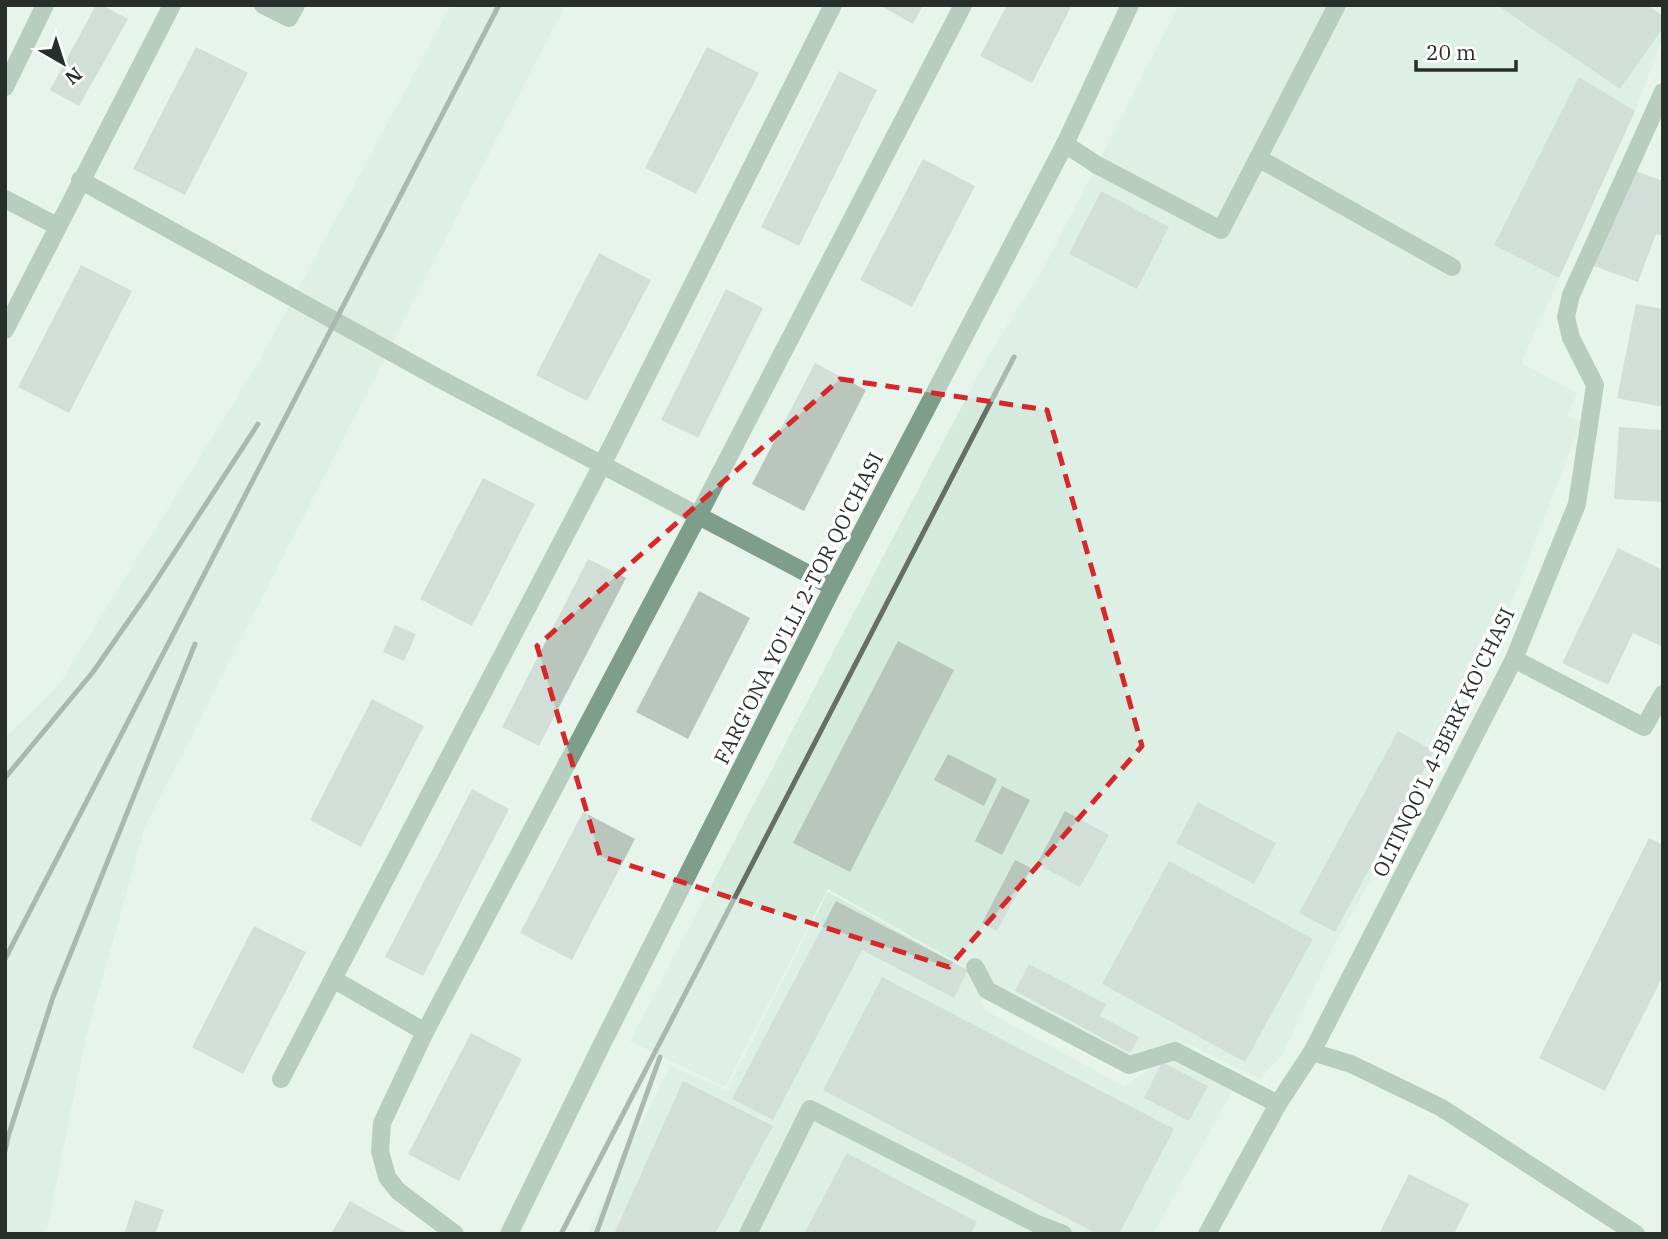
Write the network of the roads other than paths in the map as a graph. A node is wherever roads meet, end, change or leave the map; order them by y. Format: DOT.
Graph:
graph roads {
  1 [pos="45,5"];
  2 [pos="172,5"];
  3 [pos="263,5"];
  4 [pos="296,5"];
  5 [pos="834,5"];
  6 [pos="963,5"];
  7 [pos="1130,5"];
  8 [pos="1337,5"];
  9 [pos="5,87"];
  10 [pos="1663,92"];
  11 [pos="1065,144"];
  12 [pos="1258,158"];
  13 [pos="80,180"];
  14 [pos="5,199"];
  15 [pos="57,226"];
  16 [pos="1452,267"];
  17 [pos="5,330"];
  18 [pos="602,465"];
  19 [pos="698,516"];
  20 [pos="833,587"];
  21 [pos="1514,659"];
  22 [pos="1663,694"];
  23 [pos="975,967"];
  24 [pos="333,979"];
  25 [pos="425,1032"];
  26 [pos="1312,1052"];
  27 [pos="281,1079"];
  28 [pos="1278,1104"];
  29 [pos="1035,1229"];
  30 [pos="1625,1231"];
  31 [pos="455,1234"];
  32 [pos="509,1234"];
  33 [pos="748,1234"];
  34 [pos="1063,1234"];
  35 [pos="1207,1234"];
  1 -- 9 [label="street"];
  2 -- 13 [label="street"];
  3 -- 4 [label="street"];
  5 -- 18 [label="street"];
  6 -- 19 [label="street"];
  7 -- 11 [label="street, FARG'ONA YO'LLI 2-TOR QO'CHASI"];
  8 -- 12 [label="street"];
  10 -- 21 [label="street, OLTINQO'L 4-BERK KO'CHASI"];
  11 -- 12 [label="street"];
  11 -- 20 [label="street, FARG'ONA YO'LLI 2-TOR QO'CHASI"];
  12 -- 16 [label="street"];
  13 -- 15 [label="street"];
  13 -- 18 [label="street"];
  14 -- 15 [label="street"];
  15 -- 17 [label="street"];
  18 -- 19 [label="street"];
  18 -- 24 [label="street"];
  19 -- 20 [label="street"];
  19 -- 25 [label="street"];
  20 -- 32 [label="street, FARG'ONA YO'LLI 2-TOR QO'CHASI"];
  21 -- 22 [label="street"];
  21 -- 26 [label="street, OLTINQO'L 4-BERK KO'CHASI"];
  23 -- 28 [label="street"];
  24 -- 25 [label="street"];
  24 -- 27 [label="street"];
  25 -- 31 [label="street"];
  26 -- 28 [label="street, OLTINQO'L 4-BERK KO'CHASI"];
  26 -- 30 [label="street"];
  28 -- 35 [label="street, OLTINQO'L 4-BERK KO'CHASI"];
  29 -- 33 [label="street"];
  29 -- 34 [label="street"];
}
